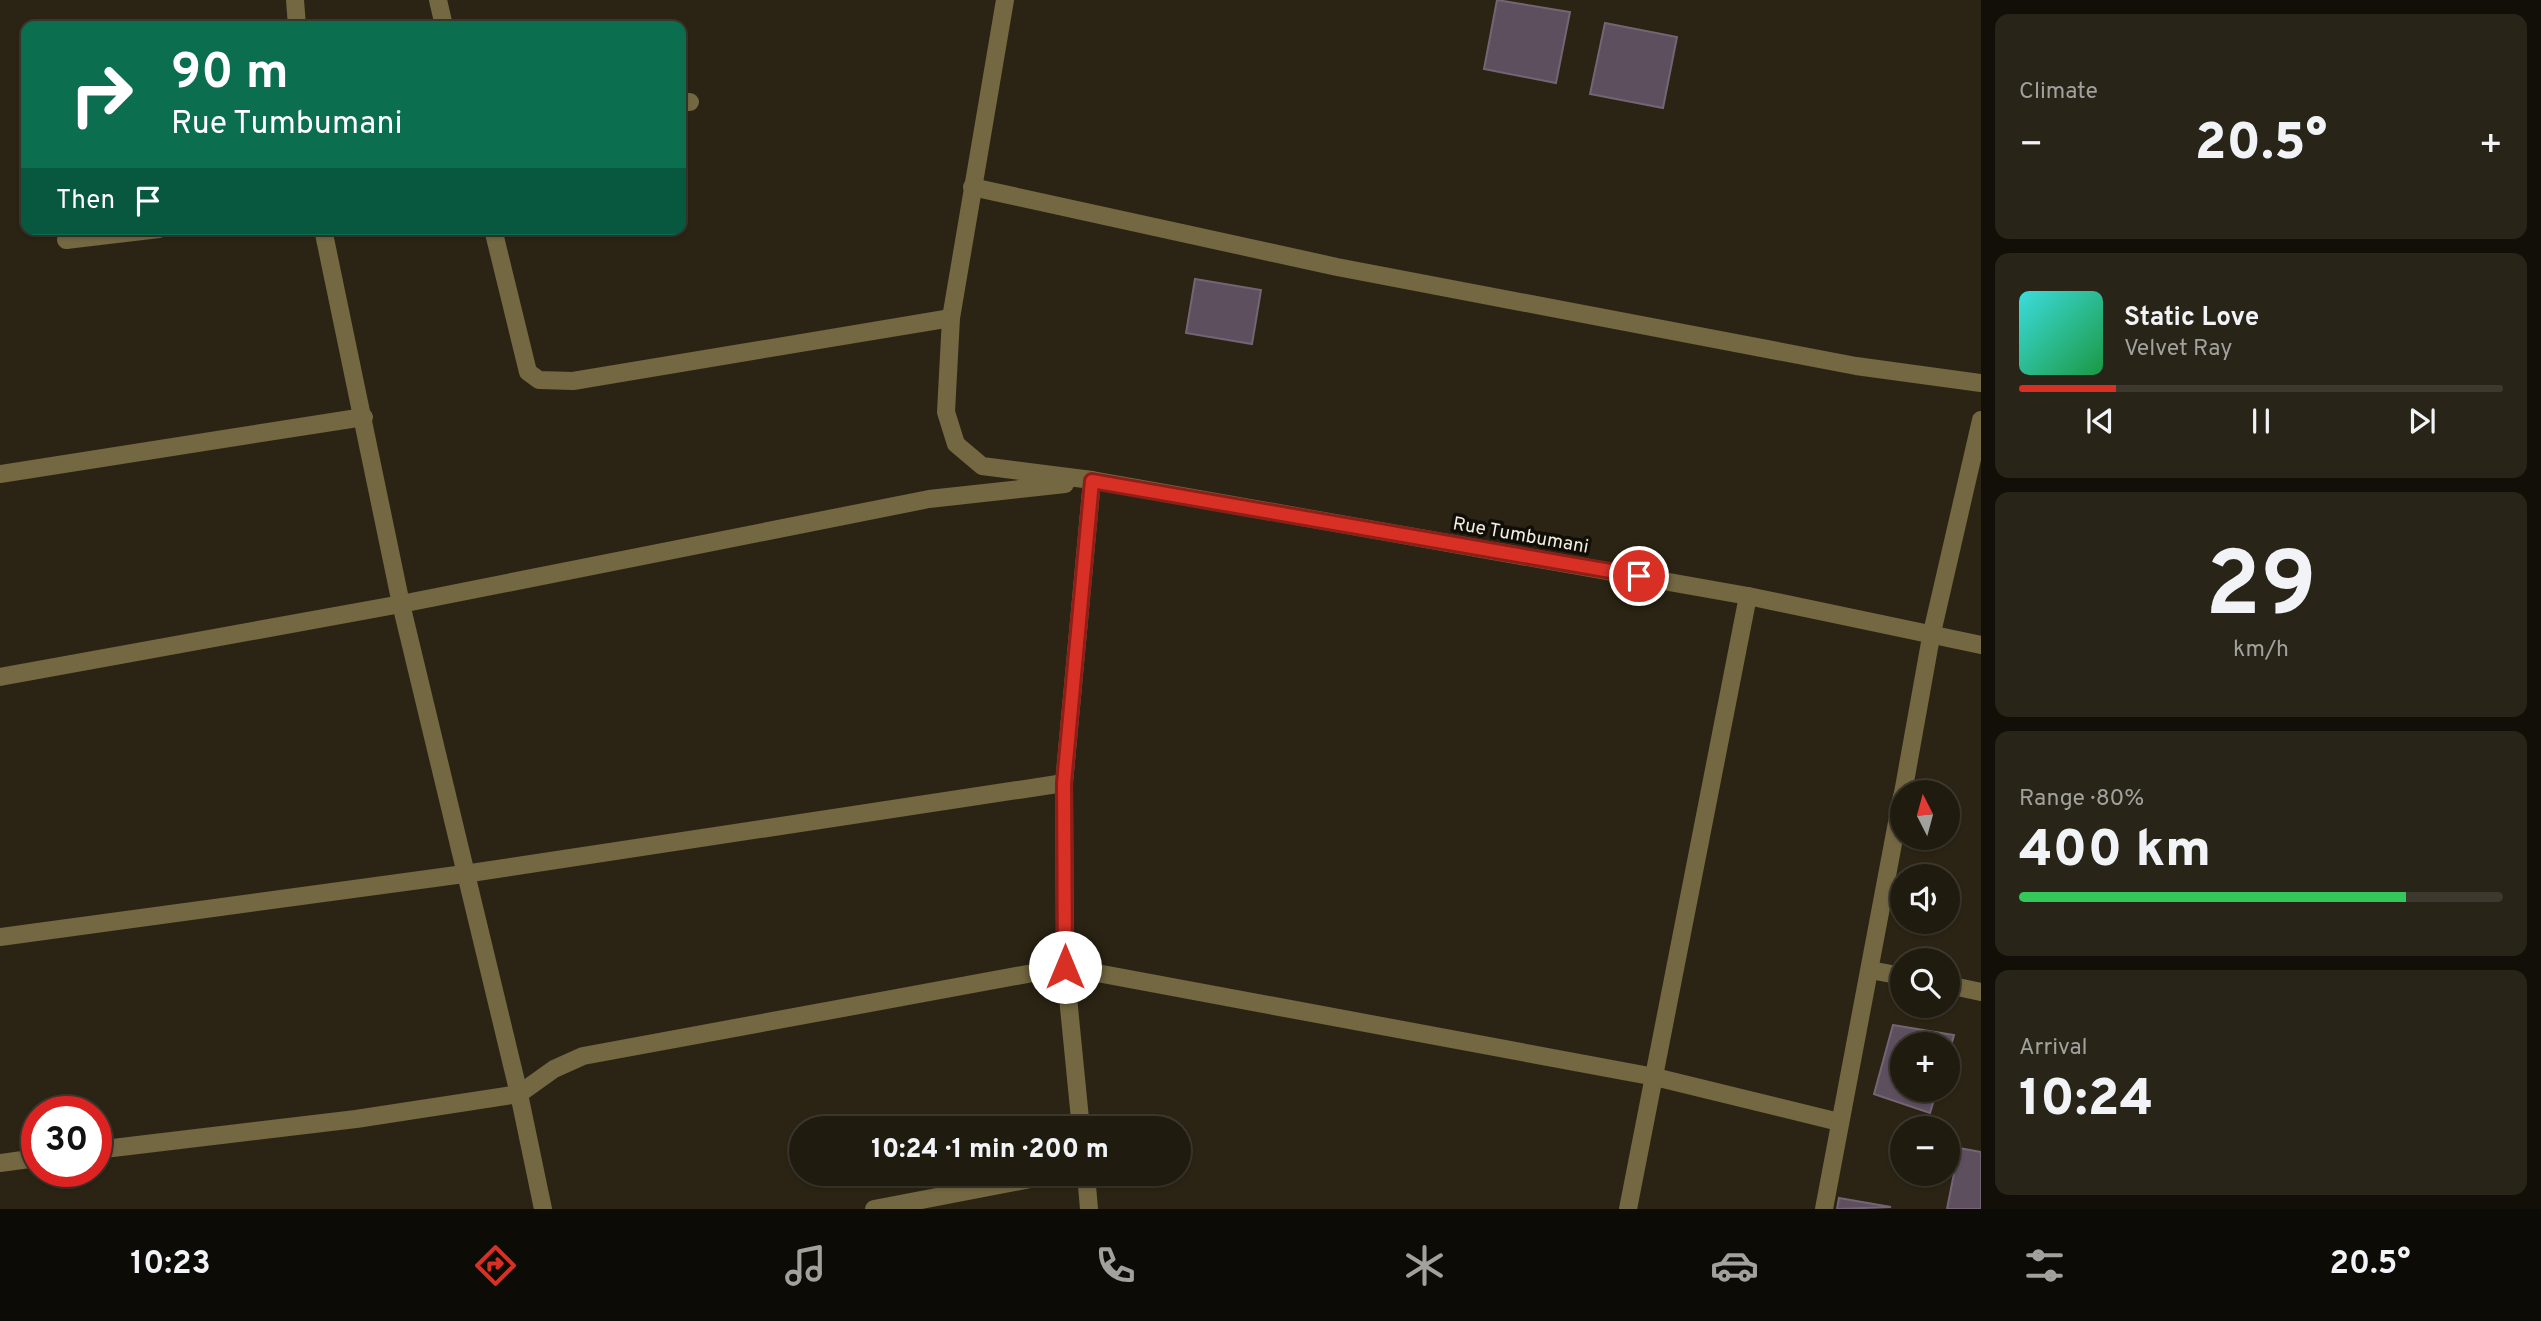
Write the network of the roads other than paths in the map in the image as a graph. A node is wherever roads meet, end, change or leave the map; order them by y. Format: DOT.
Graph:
graph roads {
  1 [pos="295,0"];
  2 [pos="438,0"];
  3 [pos="1005,0"];
  4 [pos="297,21"];
  5 [pos="443,21"];
  6 [pos="972,187"];
  7 [pos="108,235"];
  8 [pos="324,235"];
  9 [pos="494,235"];
  10 [pos="66,240"];
  11 [pos="951,318"];
  12 [pos="1981,383"];
  13 [pos="364,417"];
  14 [pos="1981,420"];
  15 [pos="0,474"];
  16 [pos="1092,481"];
  17 [pos="1748,596"];
  18 [pos="401,604"];
  19 [pos="1931,636"];
  20 [pos="1981,645"];
  21 [pos="0,677"];
  22 [pos="1905,780"];
  23 [pos="1064,783"];
  24 [pos="1892,850"];
  25 [pos="464,874"];
  26 [pos="0,937"];
  27 [pos="1065,967"];
  28 [pos="1870,970"];
  29 [pos="1890,974"];
  30 [pos="1960,988"];
  31 [pos="1981,992"];
  32 [pos="1655,1077"];
  33 [pos="519,1094"];
  34 [pos="1080,1116"];
  35 [pos="1839,1122"];
  36 [pos="112,1148"];
  37 [pos="21,1160"];
  38 [pos="0,1163"];
  39 [pos="994,1186"];
  40 [pos="1087,1186"];
  41 [pos="543,1209"];
  42 [pos="874,1209"];
  43 [pos="1089,1209"];
  44 [pos="1628,1209"];
  45 [pos="1824,1209"];
  1 -- 4 [label="street"];
  2 -- 5 [label="street"];
  3 -- 6 [label="street"];
  6 -- 11 [label="street"];
  6 -- 12 [label="street"];
  7 -- 10 [label="street"];
  8 -- 13 [label="street"];
  9 -- 11 [label="street"];
  11 -- 16 [label="street"];
  13 -- 15 [label="street"];
  13 -- 18 [label="street"];
  14 -- 19 [label="street"];
  16 -- 17 [label="street, Rue Tumbumani"];
  16 -- 18 [label="street"];
  16 -- 23 [label="street"];
  17 -- 19 [label="street, Rue Tumbumani"];
  17 -- 32 [label="street"];
  18 -- 21 [label="street"];
  18 -- 25 [label="street"];
  19 -- 20 [label="street, Rue Tumbumani"];
  19 -- 22 [label="street"];
  23 -- 25 [label="street"];
  23 -- 27 [label="street"];
  24 -- 28 [label="street"];
  25 -- 26 [label="street"];
  25 -- 33 [label="street"];
  27 -- 32 [label="street"];
  27 -- 33 [label="street"];
  27 -- 34 [label="street"];
  28 -- 29 [label="street"];
  28 -- 35 [label="street"];
  30 -- 31 [label="street"];
  32 -- 35 [label="street"];
  32 -- 44 [label="street"];
  33 -- 36 [label="street"];
  33 -- 41 [label="street"];
  35 -- 45 [label="street"];
  37 -- 38 [label="street"];
  39 -- 42 [label="street"];
  40 -- 43 [label="street"];
}
